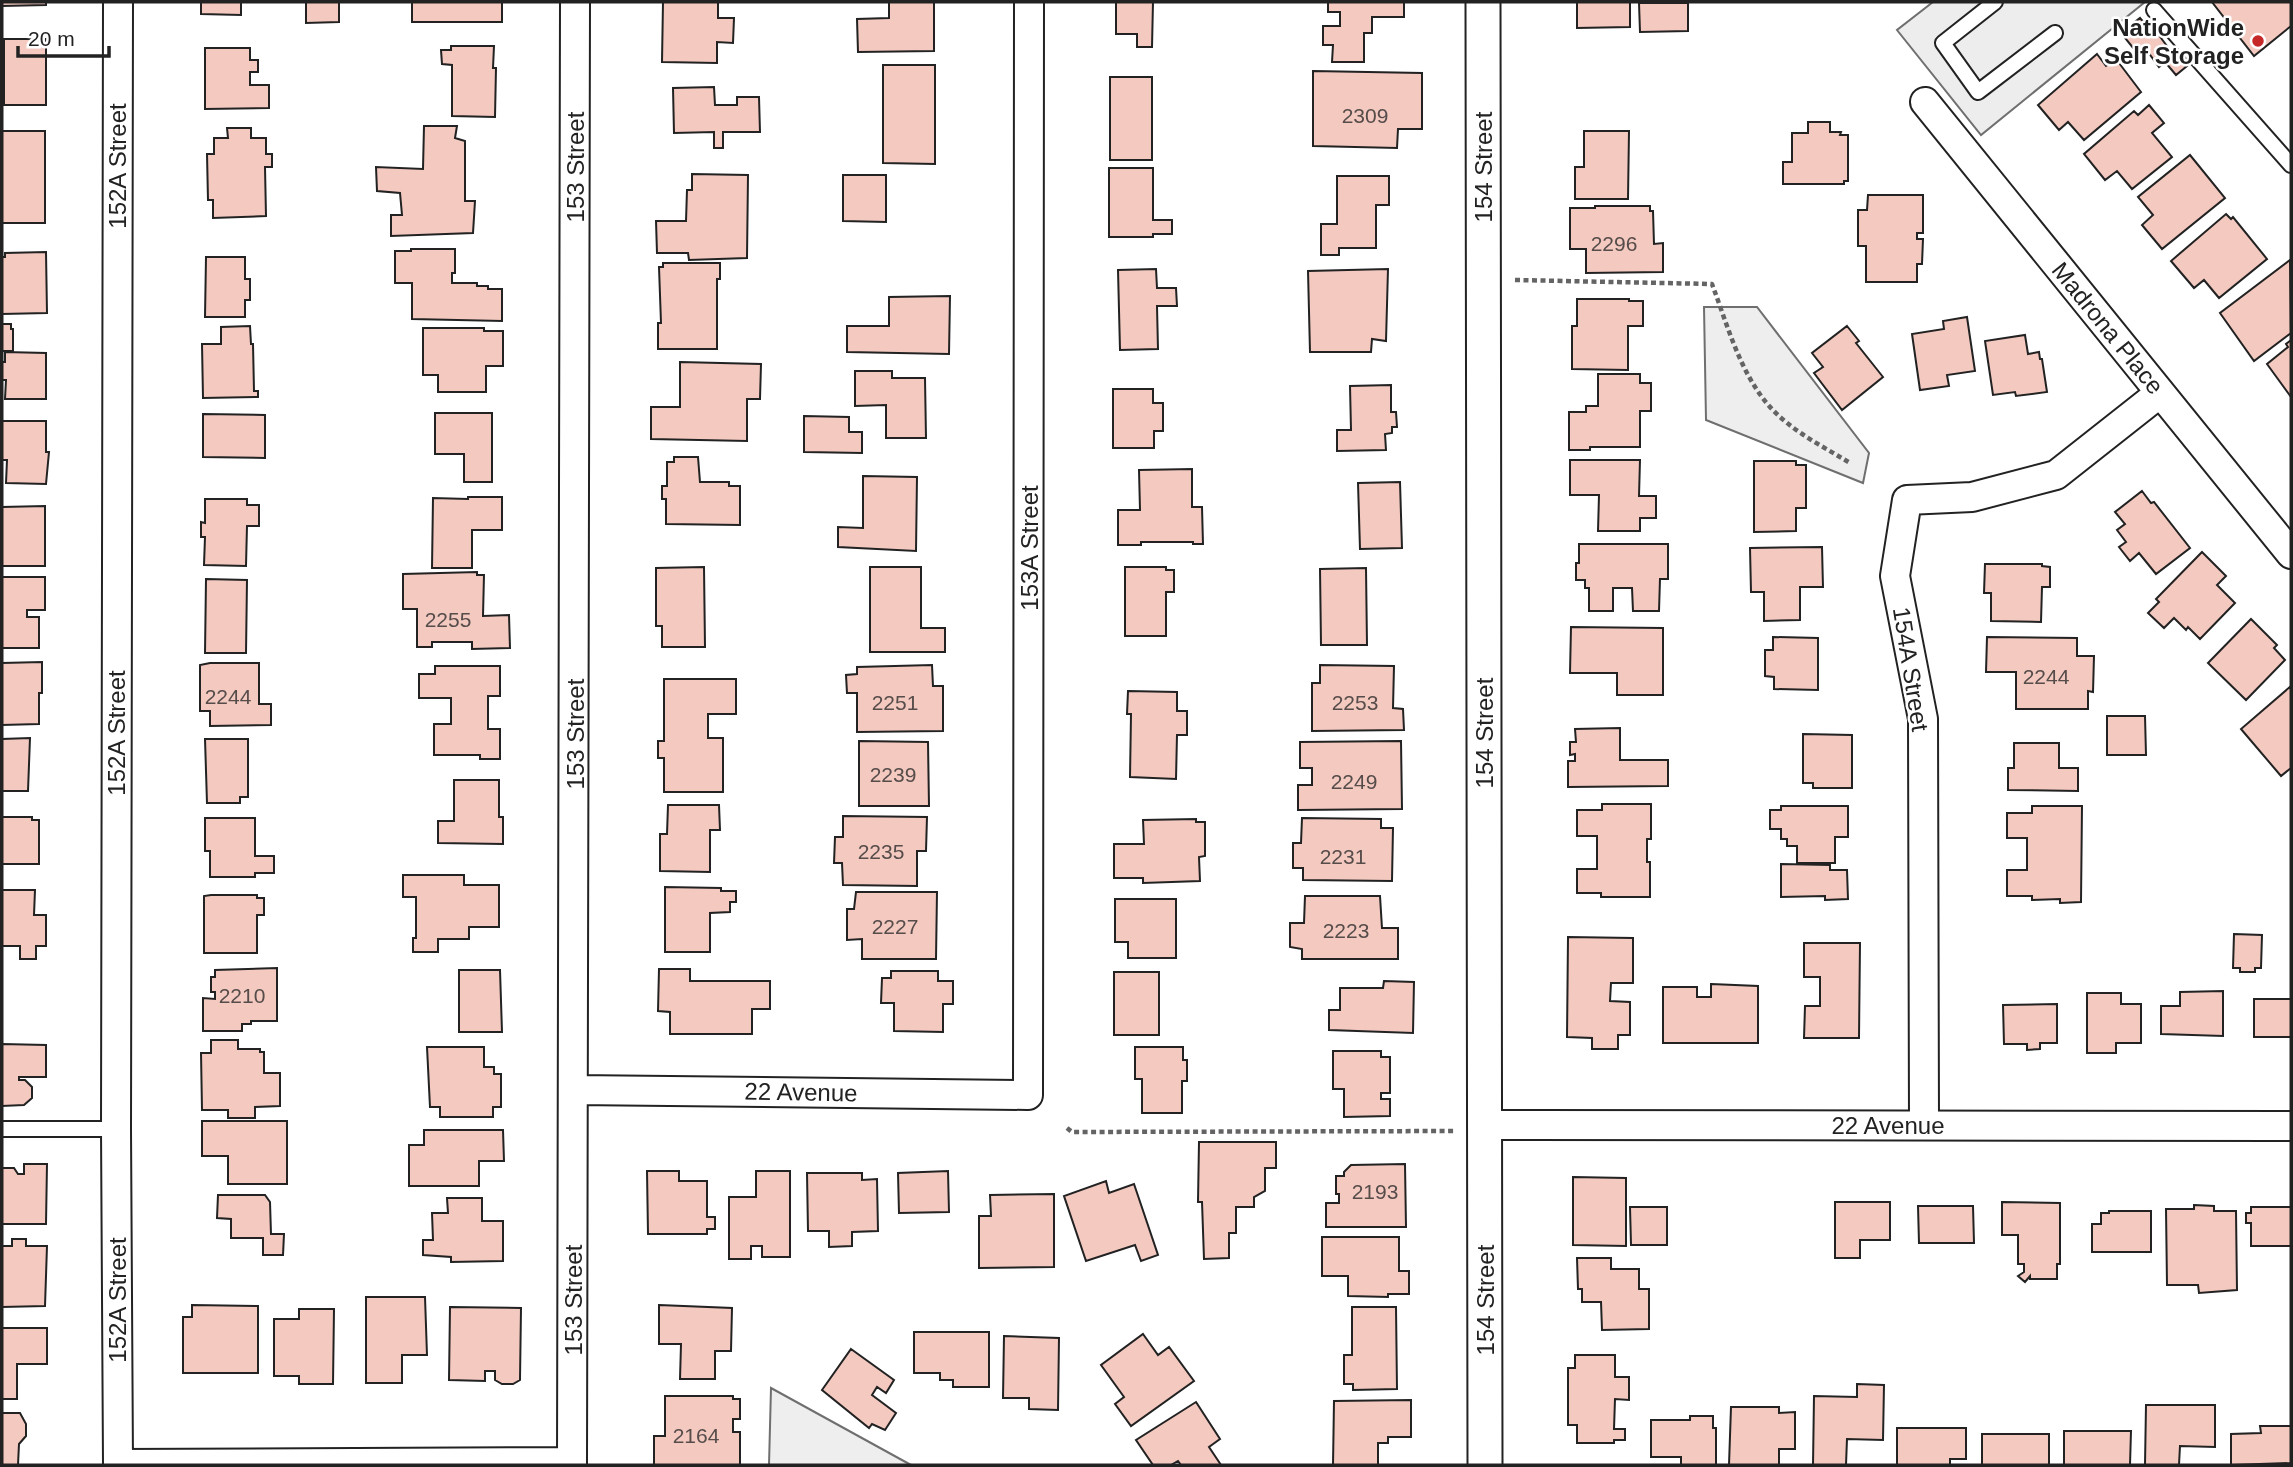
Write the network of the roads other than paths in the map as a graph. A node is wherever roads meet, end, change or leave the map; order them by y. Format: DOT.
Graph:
graph roads {
  1 [pos="118,2"];
  2 [pos="575,2"];
  3 [pos="1030,2"];
  4 [pos="1483,2"];
  5 [pos="1995,2"];
  6 [pos="2154,10"];
  7 [pos="2054,33"];
  8 [pos="1926,102"];
  9 [pos="2291,165"];
  10 [pos="2160,393"];
  11 [pos="2291,554"];
  12 [pos="575,1090"];
  13 [pos="1028,1095"];
  14 [pos="1924,1124"];
  15 [pos="2291,1126"];
  16 [pos="1471,1128"];
  17 [pos="2,1129"];
  18 [pos="116,1129"];
  19 [pos="118,1464"];
  20 [pos="572,1464"];
  21 [pos="1485,1465"];
  1 -- 18 [label="street, 152A Street"];
  2 -- 12 [label="street, 153 Street"];
  3 -- 13 [label="street, 153A Street"];
  4 -- 16 [label="street, 154 Street"];
  5 -- 7 [label="lane"];
  6 -- 9 [label="lane"];
  8 -- 10 [label="street, Madrona Place"];
  10 -- 11 [label="street, Madrona Place"];
  10 -- 14 [label="street, 154A Street"];
  12 -- 13 [label="street, 22 Avenue"];
  12 -- 20 [label="street, 153 Street"];
  14 -- 15 [label="street, 22 Avenue"];
  14 -- 16 [label="street, 22 Avenue"];
  16 -- 21 [label="street, 154 Street"];
  17 -- 18 [label="lane"];
  18 -- 19 [label="street, 152A Street"];
  19 -- 20 [label="street"];
}
